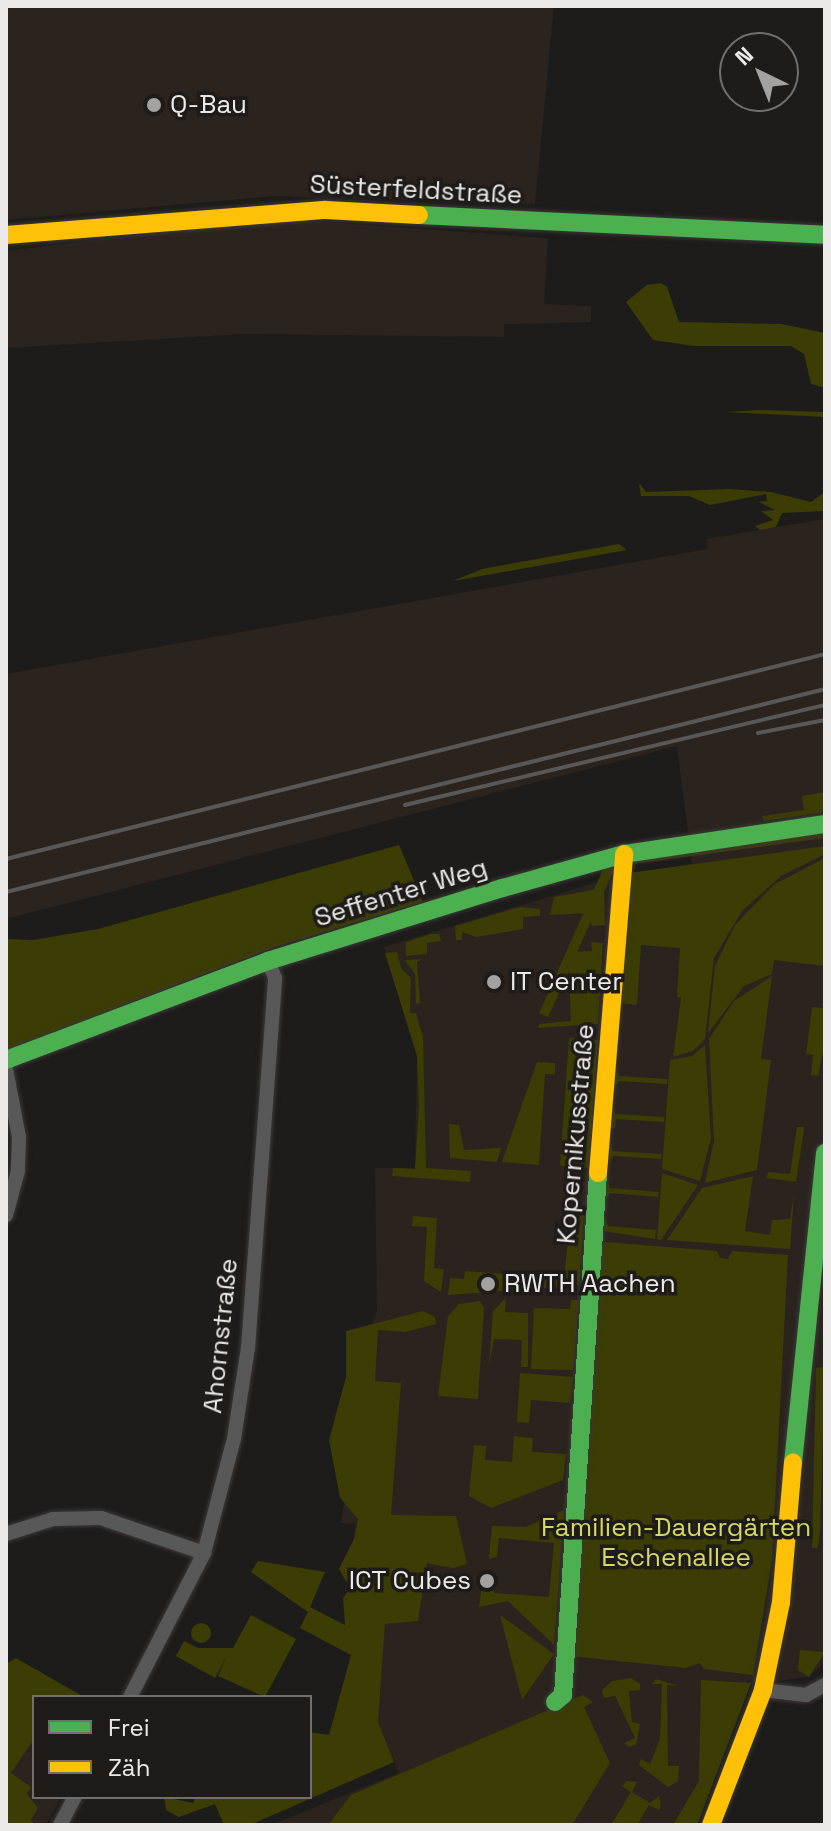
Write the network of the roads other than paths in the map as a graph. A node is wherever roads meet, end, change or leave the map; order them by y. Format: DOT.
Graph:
graph roads {
  1 [pos="6,235"];
  2 [pos="825,235"];
  3 [pos="825,824"];
  4 [pos="624,854"];
  5 [pos="268,961"];
  6 [pos="6,1060"];
  7 [pos="6,1069"];
  8 [pos="825,1153"];
  9 [pos="6,1215"];
  10 [pos="6,1534"];
  11 [pos="204,1553"];
  12 [pos="825,1685"];
  13 [pos="763,1690"];
  14 [pos="131,1695"];
  15 [pos="555,1702"];
  16 [pos="74,1799"];
  17 [pos="60,1825"];
  18 [pos="711,1825"];
  1 -- 2 [label="street, Süsterfeldstraße"];
  3 -- 4 [label="street, Seffenter Weg"];
  4 -- 5 [label="street, Seffenter Weg"];
  4 -- 15 [label="street, Kopernikusstraße"];
  5 -- 6 [label="street, Seffenter Weg"];
  5 -- 11 [label="street, Ahornstraße"];
  7 -- 9 [label="street"];
  8 -- 13 [label="street"];
  10 -- 11 [label="street"];
  11 -- 14 [label="street, Ahornstraße"];
  12 -- 13 [label="street"];
  13 -- 18 [label="street"];
  16 -- 17 [label="street"];
}
